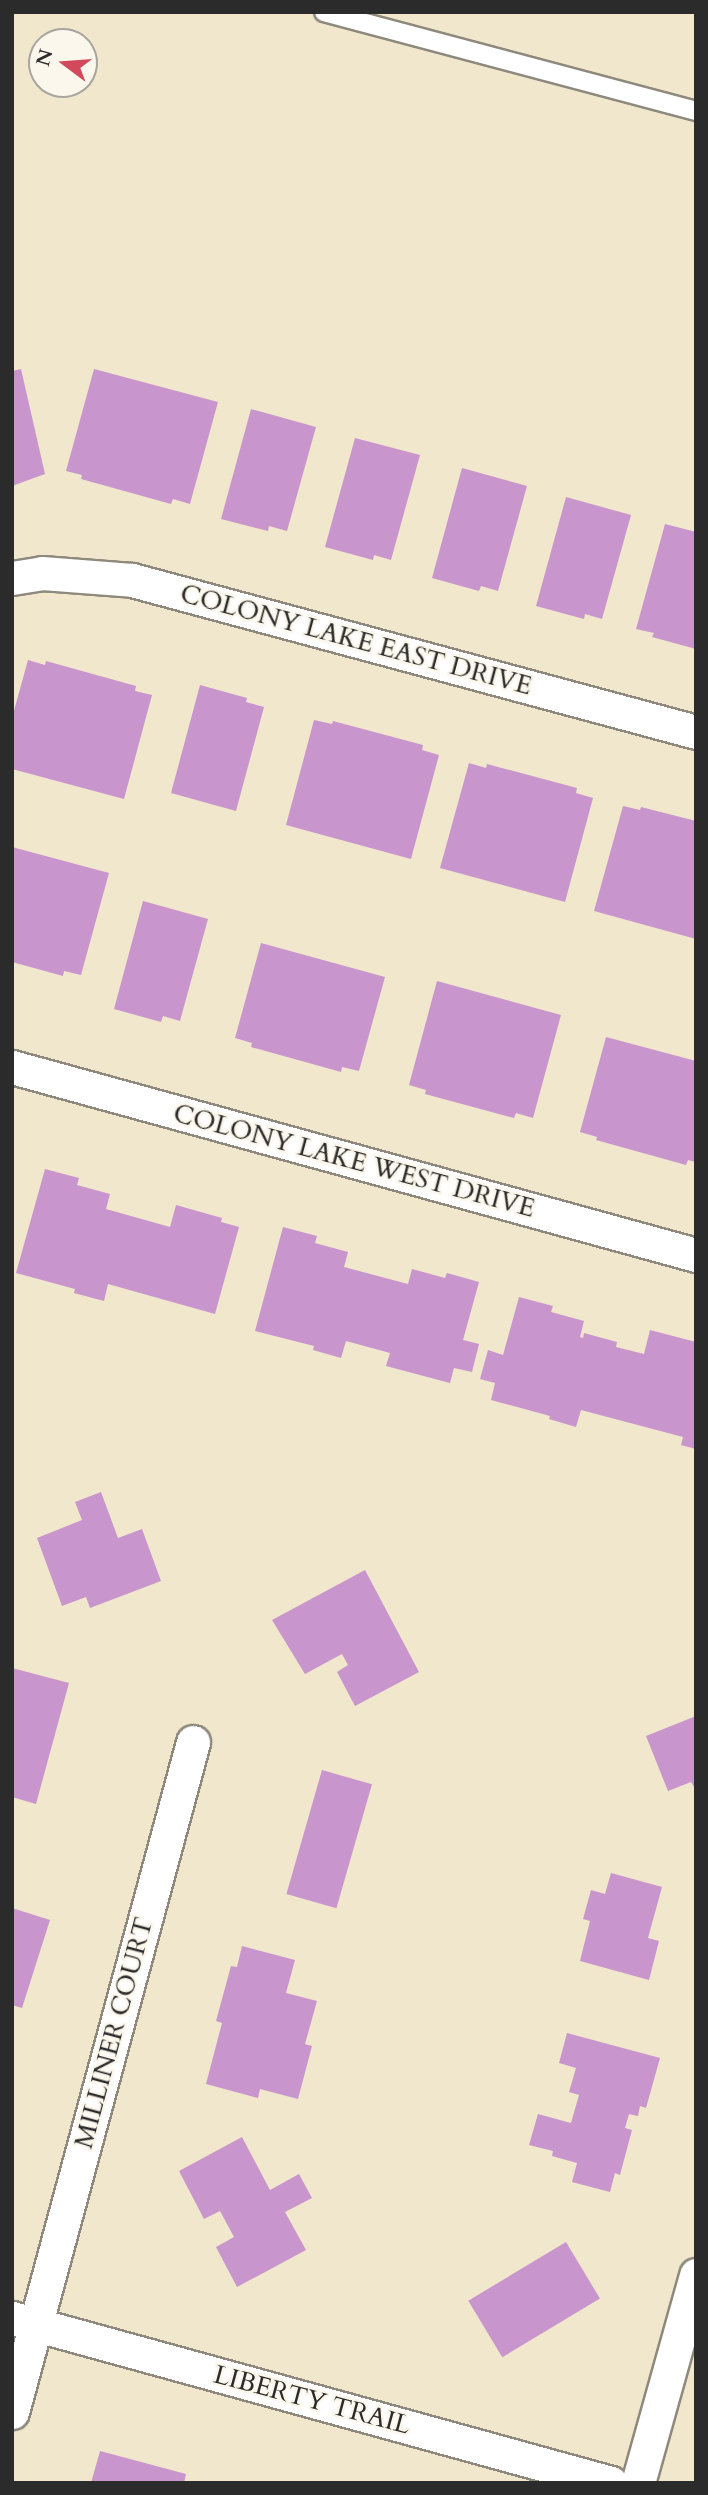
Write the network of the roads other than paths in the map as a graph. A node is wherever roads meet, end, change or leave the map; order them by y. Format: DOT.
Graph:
graph roads {
  1 [pos="324,12"];
  2 [pos="696,111"];
  3 [pos="12,578"];
  4 [pos="696,732"];
  5 [pos="12,1067"];
  6 [pos="696,1255"];
  7 [pos="192,1742"];
  8 [pos="696,2275"];
  9 [pos="24,2321"];
  10 [pos="12,2413"];
  11 [pos="611,2483"];
  12 [pos="638,2483"];
  1 -- 2 [label="lane"];
  3 -- 4 [label="street, COLONY LAKE EAST DRIVE"];
  5 -- 6 [label="street, COLONY LAKE WEST DRIVE"];
  7 -- 9 [label="street, MILLINER COURT"];
  8 -- 12 [label="street"];
  9 -- 10 [label="street, MILLINER COURT"];
  9 -- 11 [label="street, LIBERTY TRAIL"];
}
